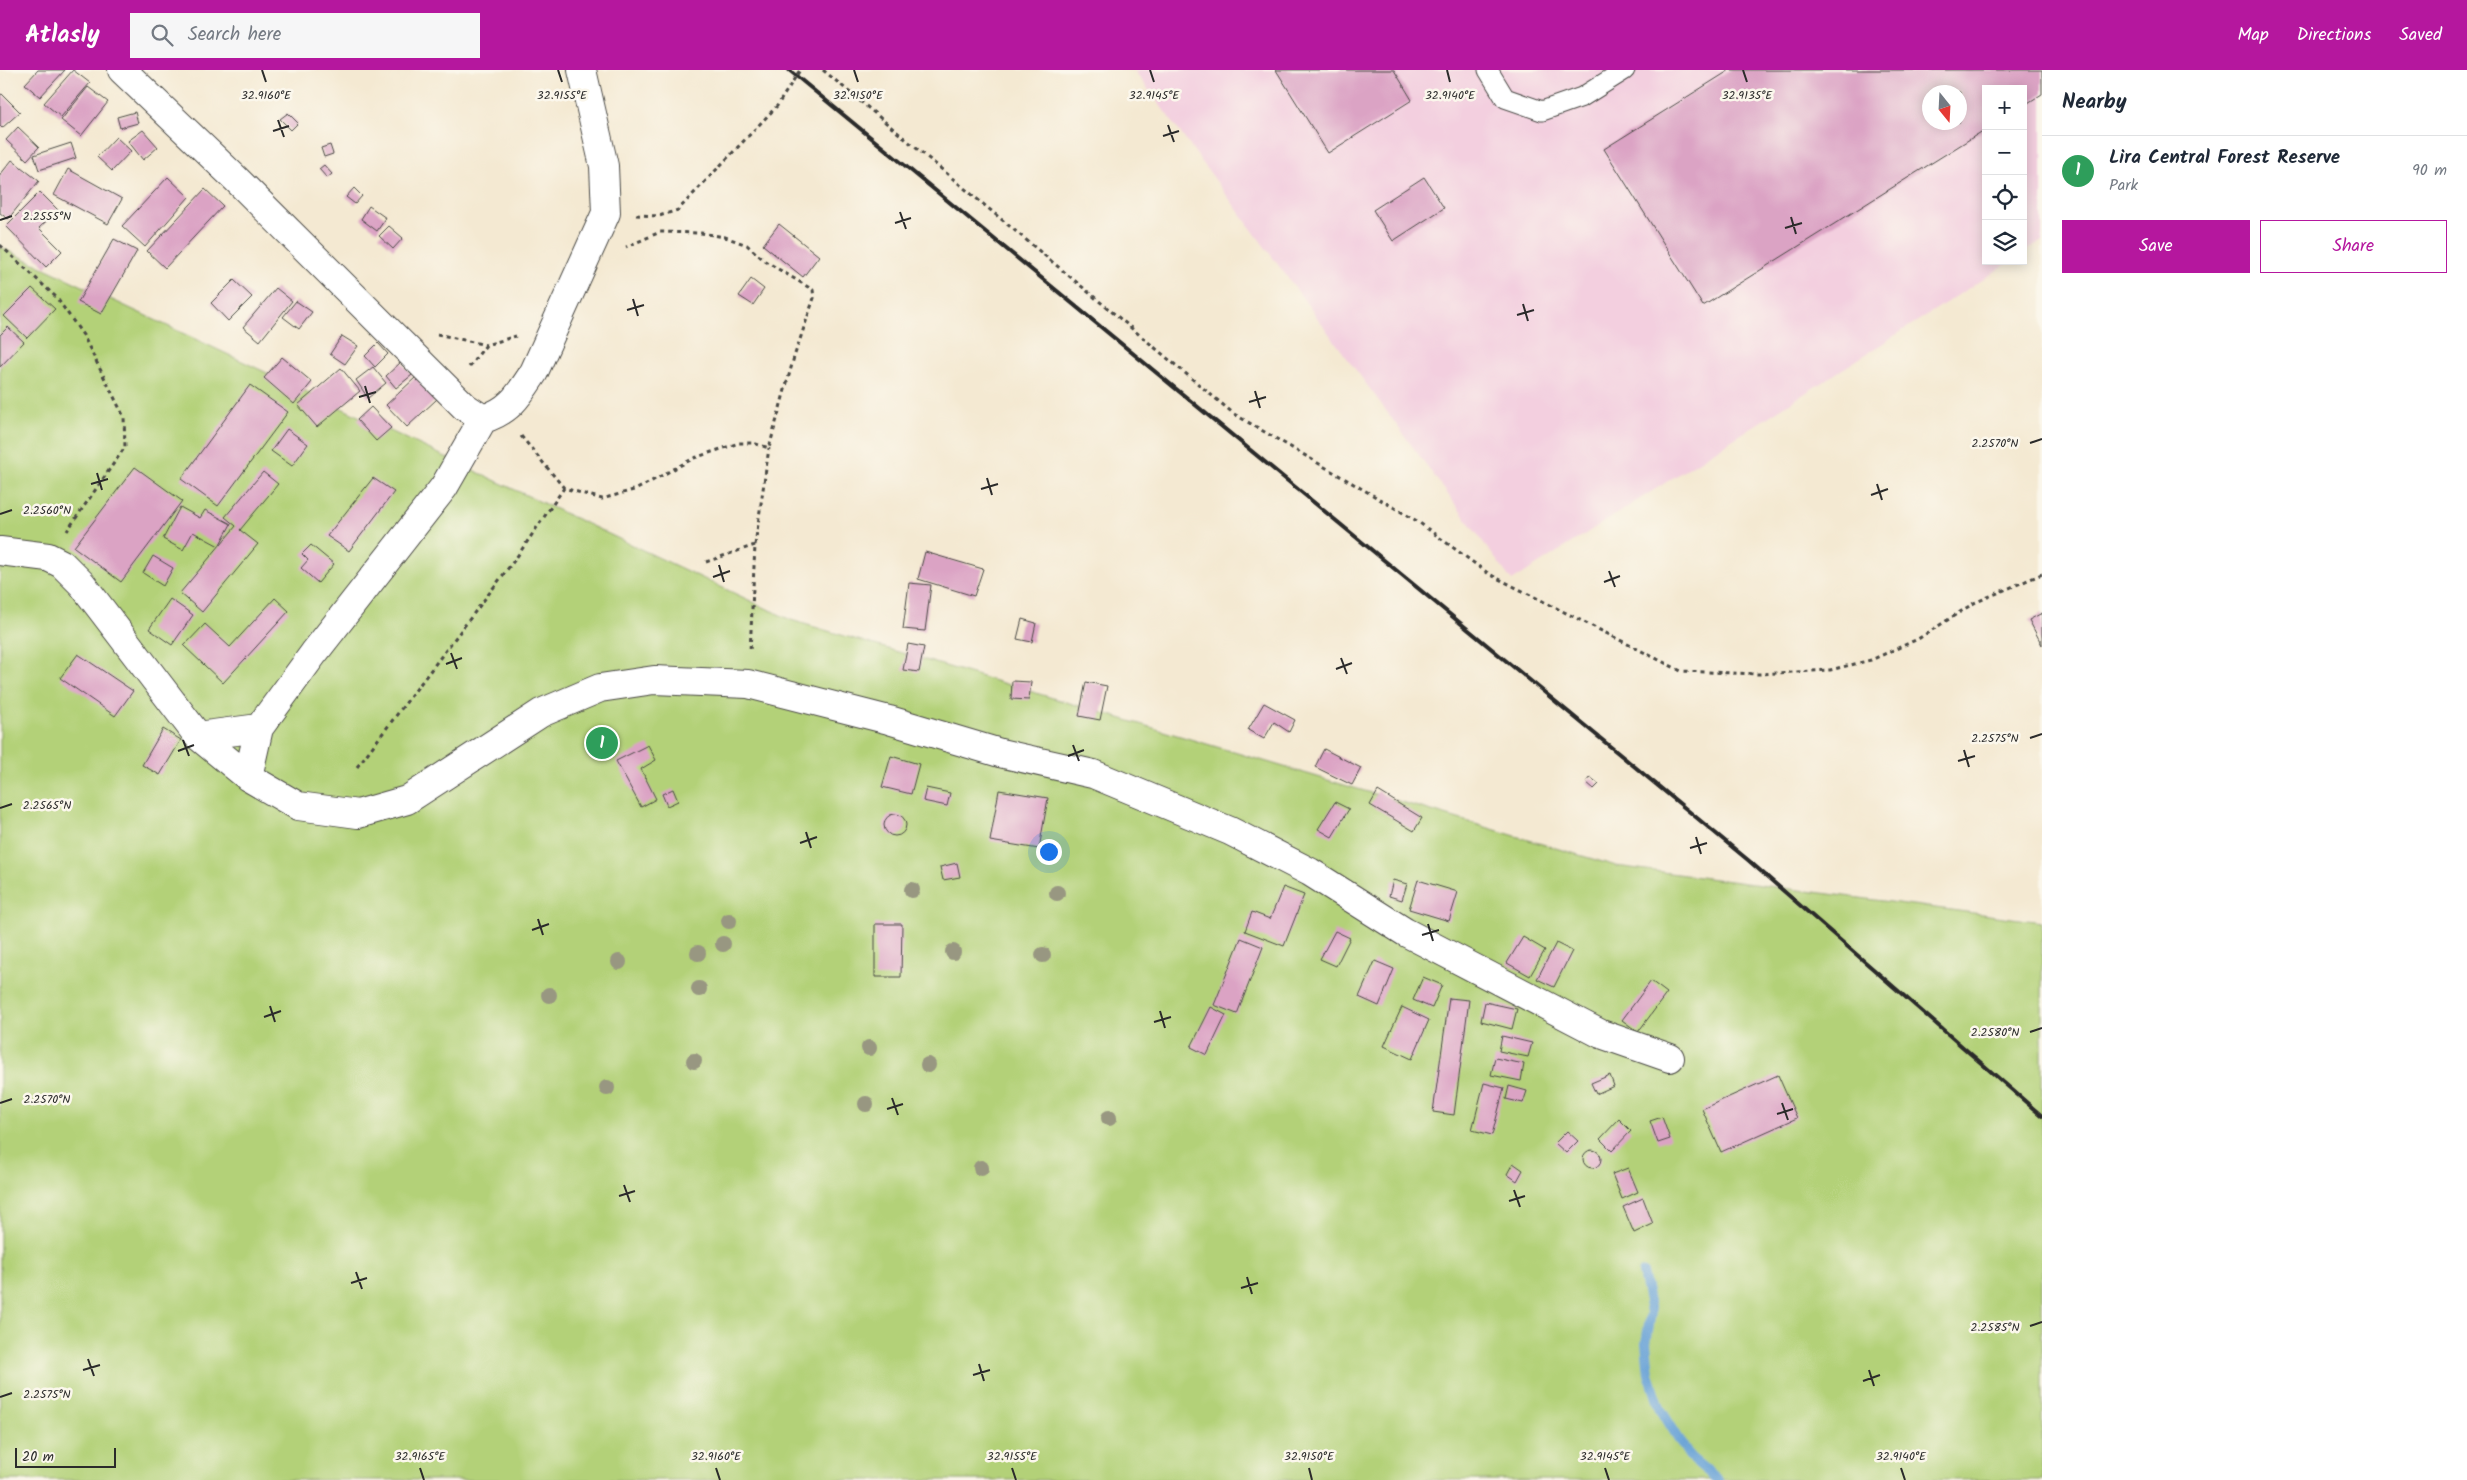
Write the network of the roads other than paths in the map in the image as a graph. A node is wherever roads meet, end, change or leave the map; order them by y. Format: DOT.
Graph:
graph roads {
  1 [pos="122,70"];
  2 [pos="582,70"];
  3 [pos="1488,70"];
  4 [pos="1625,70"];
  5 [pos="491,417"];
  6 [pos="0,551"];
  7 [pos="259,728"];
  8 [pos="198,736"];
  9 [pos="248,777"];
  10 [pos="1670,1058"];
  1 -- 5 [label="street"];
  2 -- 5 [label="street"];
  3 -- 4 [label="lane"];
  5 -- 7 [label="street"];
  6 -- 8 [label="street"];
  7 -- 8 [label="street"];
  7 -- 9 [label="street"];
  8 -- 9 [label="street"];
  9 -- 10 [label="street"];
}
